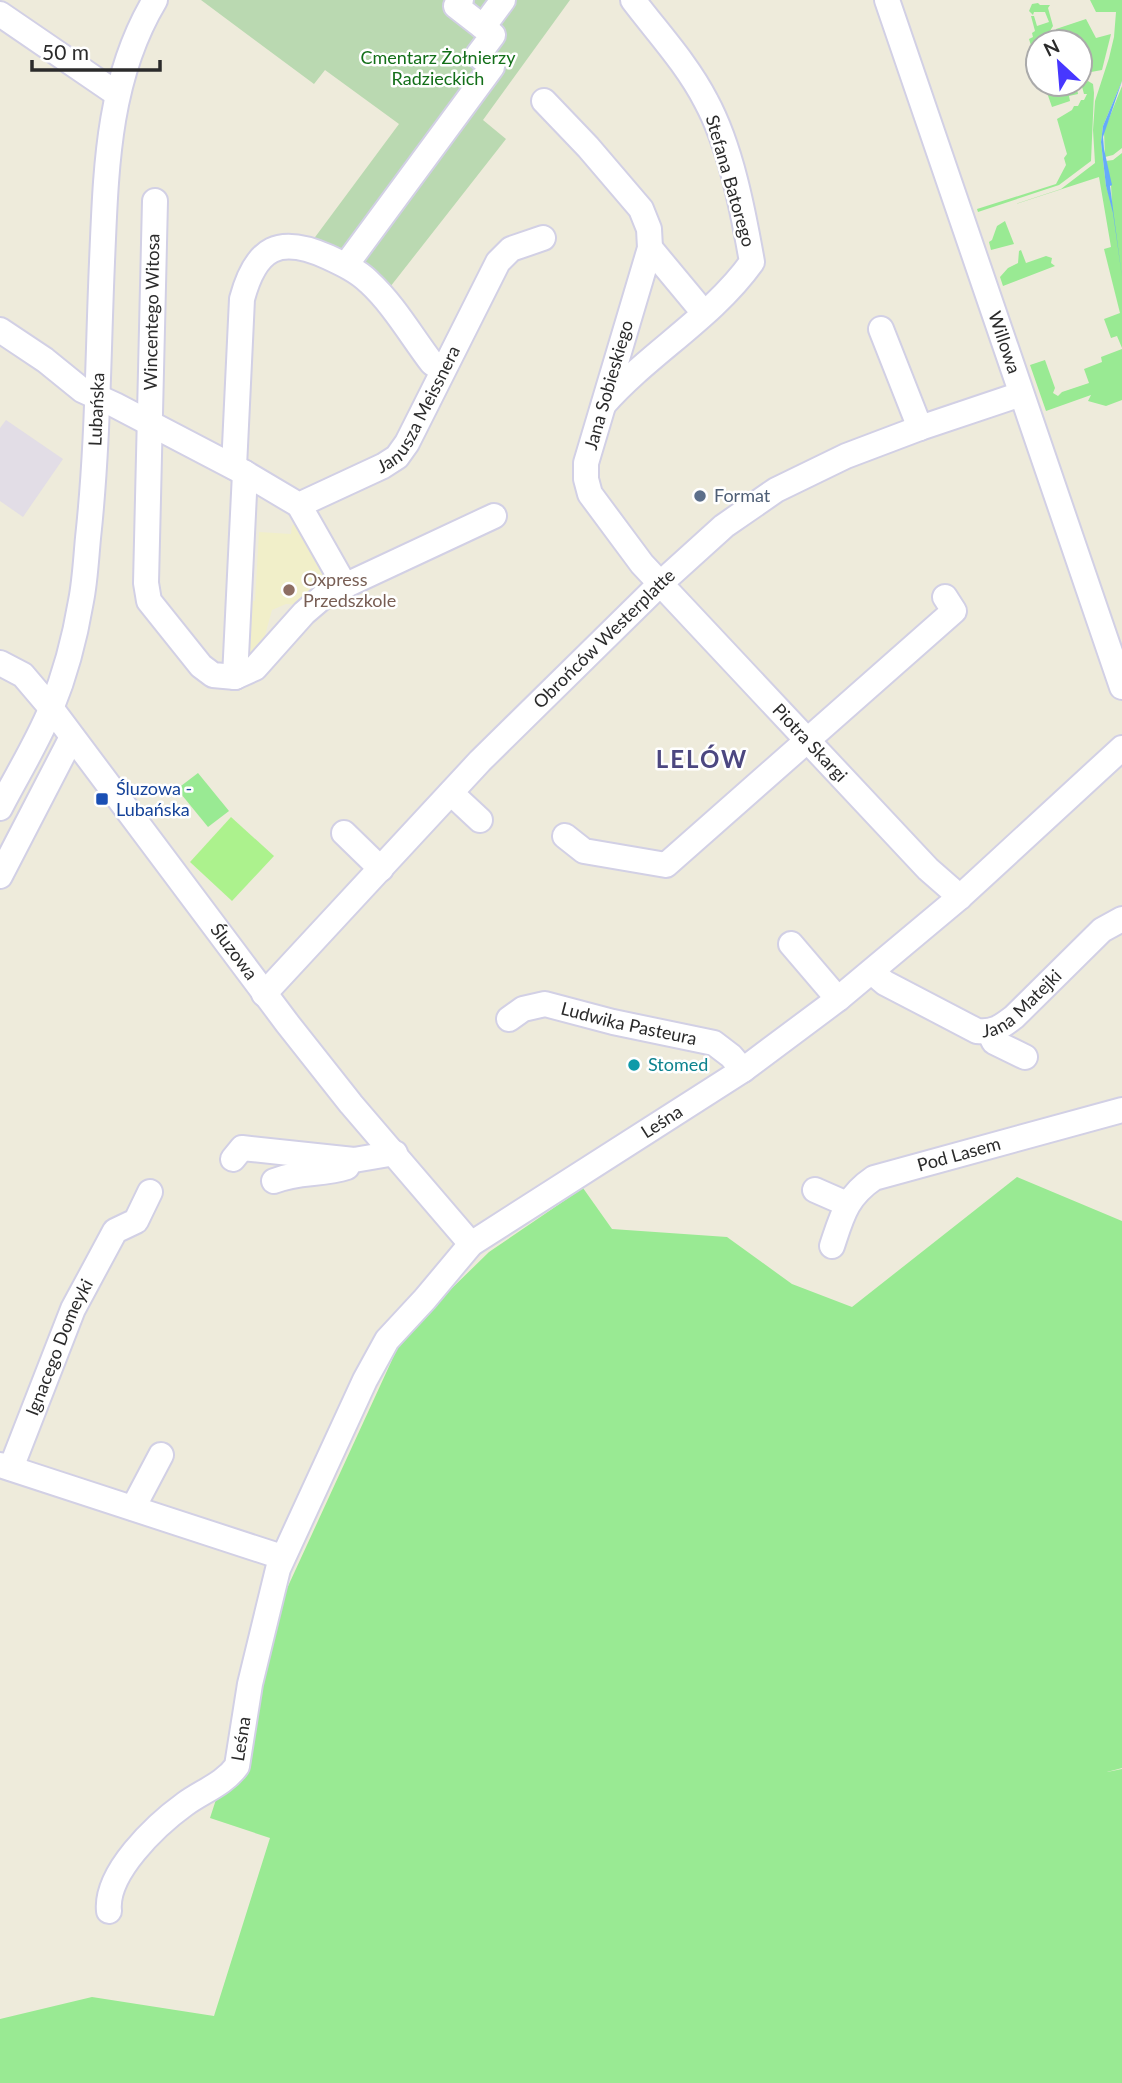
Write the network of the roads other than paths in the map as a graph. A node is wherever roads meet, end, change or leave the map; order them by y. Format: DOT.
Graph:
graph roads {
  1 [pos="155,0"];
  2 [pos="461,0"];
  3 [pos="503,0"];
  4 [pos="633,0"];
  5 [pos="887,0"];
  6 [pos="0,14"];
  7 [pos="483,27"];
  8 [pos="117,94"];
  9 [pos="544,101"];
  10 [pos="155,201"];
  11 [pos="543,238"];
  12 [pos="650,248"];
  13 [pos="346,265"];
  14 [pos="705,313"];
  15 [pos="881,329"];
  16 [pos="0,330"];
  17 [pos="99,353"];
  18 [pos="45,360"];
  19 [pos="442,370"];
  20 [pos="1021,394"];
  21 [pos="98,398"];
  22 [pos="603,405"];
  23 [pos="149,423"];
  24 [pos="920,428"];
  25 [pos="239,470"];
  26 [pos="299,505"];
  27 [pos="495,516"];
  28 [pos="661,583"];
  29 [pos="345,586"];
  30 [pos="945,597"];
  31 [pos="0,663"];
  32 [pos="235,677"];
  33 [pos="1122,687"];
  34 [pos="51,708"];
  35 [pos="72,737"];
  36 [pos="807,741"];
  37 [pos="1122,748"];
  38 [pos="451,793"];
  39 [pos="0,808"];
  40 [pos="480,820"];
  41 [pos="344,833"];
  42 [pos="565,836"];
  43 [pos="381,869"];
  44 [pos="0,876"];
  45 [pos="960,897"];
  46 [pos="1122,919"];
  47 [pos="792,944"];
  48 [pos="872,972"];
  49 [pos="264,993"];
  50 [pos="838,999"];
  51 [pos="509,1019"];
  52 [pos="989,1032"];
  53 [pos="1025,1057"];
  54 [pos="743,1070"];
  55 [pos="1122,1110"];
  56 [pos="395,1153"];
  57 [pos="233,1158"];
  58 [pos="274,1181"];
  59 [pos="815,1190"];
  60 [pos="150,1192"];
  61 [pos="847,1204"];
  62 [pos="471,1244"];
  63 [pos="832,1246"];
  64 [pos="161,1455"];
  65 [pos="5,1466"];
  66 [pos="133,1508"];
  67 [pos="282,1557"];
  68 [pos="110,1911"];
  1 -- 8 [label="street, Lubańska"];
  2 -- 7 [label="street"];
  3 -- 7 [label="street"];
  4 -- 14 [label="street, Stefana Batorego"];
  5 -- 20 [label="street, Willowa"];
  6 -- 8 [label="street"];
  7 -- 13 [label="street"];
  8 -- 17 [label="street, Lubańska"];
  9 -- 12 [label="street, Jana Sobieskiego"];
  10 -- 23 [label="street, Wincentego Witosa"];
  11 -- 19 [label="street, Janusza Meissnera"];
  12 -- 14 [label="street, Jana Sobieskiego"];
  12 -- 22 [label="street, Jana Sobieskiego"];
  13 -- 19 [label="street"];
  13 -- 25 [label="street"];
  14 -- 22 [label="street, Stefana Batorego"];
  15 -- 24 [label="street"];
  16 -- 18 [label="street, Wincentego Witosa"];
  17 -- 18 [label="street"];
  17 -- 21 [label="street, Lubańska"];
  18 -- 21 [label="street, Wincentego Witosa"];
  19 -- 26 [label="street, Janusza Meissnera"];
  20 -- 24 [label="street, Obrońców Westerplatte"];
  20 -- 33 [label="street, Willowa"];
  21 -- 23 [label="street, Wincentego Witosa"];
  21 -- 34 [label="street, Lubańska"];
  22 -- 28 [label="street, Jana Sobieskiego"];
  23 -- 25 [label="street, Wincentego Witosa"];
  23 -- 32 [label="street, Wincentego Witosa"];
  24 -- 28 [label="street, Obrońców Westerplatte"];
  25 -- 26 [label="street"];
  25 -- 32 [label="street"];
  26 -- 29 [label="street"];
  27 -- 29 [label="street"];
  28 -- 36 [label="street, Piotra Skargi"];
  28 -- 38 [label="street, Obrońców Westerplatte"];
  29 -- 32 [label="street"];
  30 -- 36 [label="street"];
  31 -- 34 [label="street, Śluzowa"];
  34 -- 35 [label="street, Śluzowa"];
  34 -- 39 [label="street, Lubańska"];
  35 -- 44 [label="street"];
  35 -- 49 [label="street, Śluzowa"];
  36 -- 42 [label="street"];
  36 -- 45 [label="street, Piotra Skargi"];
  37 -- 45 [label="street, Leśna"];
  38 -- 40 [label="street"];
  38 -- 43 [label="street, Obrońców Westerplatte"];
  41 -- 43 [label="street"];
  43 -- 49 [label="street, Obrońców Westerplatte"];
  45 -- 48 [label="street, Leśna"];
  46 -- 52 [label="street, Jana Matejki"];
  47 -- 50 [label="street"];
  48 -- 50 [label="street, Leśna"];
  48 -- 52 [label="street, Jana Matejki"];
  49 -- 56 [label="street, Śluzowa"];
  50 -- 54 [label="street, Leśna"];
  51 -- 54 [label="street, Ludwika Pasteura"];
  52 -- 53 [label="street"];
  54 -- 62 [label="street, Leśna"];
  55 -- 61 [label="street, Pod Lasem"];
  56 -- 57 [label="street"];
  56 -- 58 [label="street"];
  56 -- 62 [label="street, Śluzowa"];
  59 -- 61 [label="street"];
  60 -- 65 [label="street, Ignacego Domeyki"];
  61 -- 63 [label="street, Pod Lasem"];
  62 -- 67 [label="street, Leśna"];
  64 -- 66 [label="street"];
  65 -- 66 [label="street"];
  66 -- 67 [label="street"];
  67 -- 68 [label="street, Leśna"];
}
